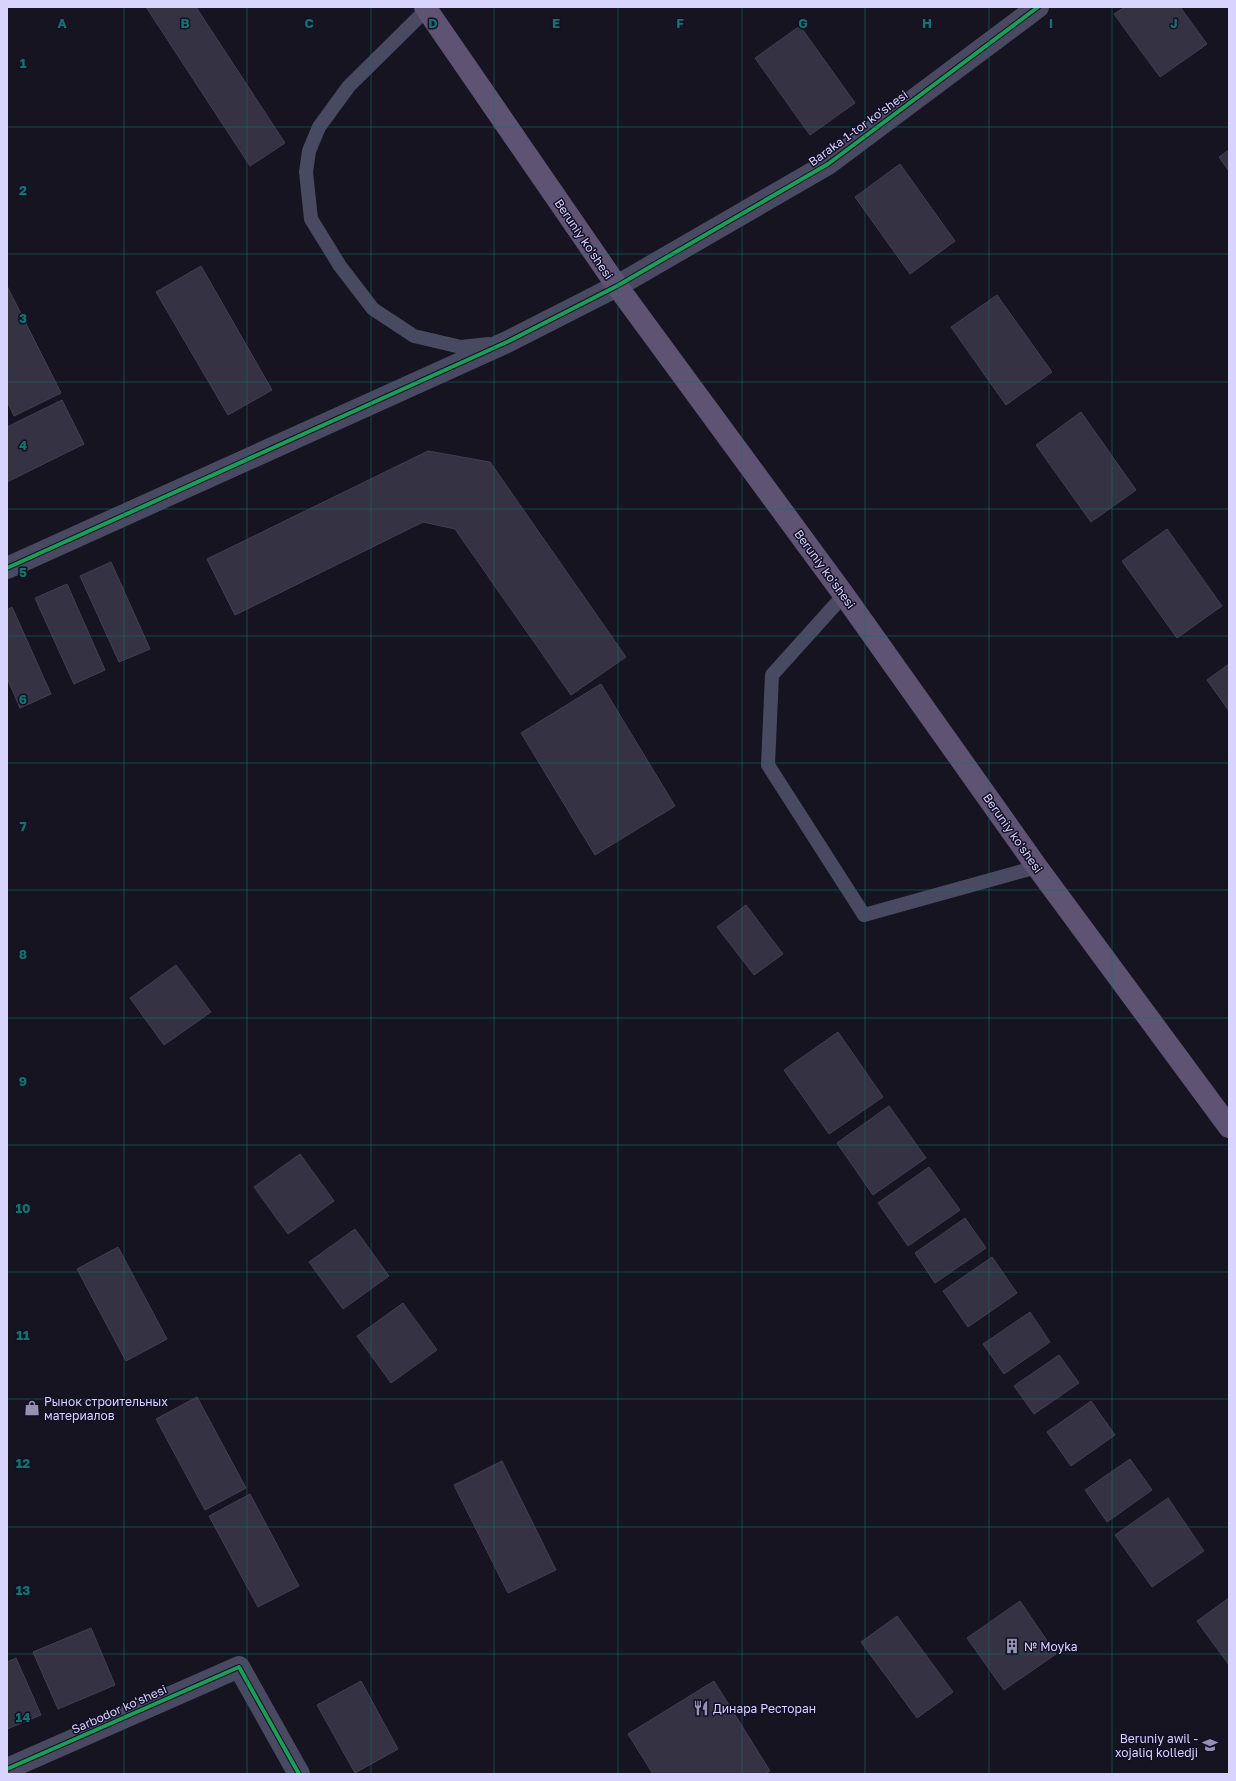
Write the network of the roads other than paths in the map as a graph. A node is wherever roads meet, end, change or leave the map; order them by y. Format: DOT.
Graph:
graph roads {
  1 [pos="1038,7"];
  2 [pos="426,8"];
  3 [pos="617,286"];
  4 [pos="507,342"];
  5 [pos="7,568"];
  6 [pos="844,595"];
  7 [pos="1037,867"];
  8 [pos="1229,1127"];
  9 [pos="7,1769"];
  10 [pos="299,1774"];
  1 -- 3 [label="street, Baraka 1-tor ko'shesi"];
  2 -- 3 [label="main road, Beruniy ko'shesi"];
  2 -- 4 [label="lane"];
  3 -- 4 [label="street, Baraka 1-tor ko'shesi"];
  3 -- 6 [label="main road, Beruniy ko'shesi"];
  4 -- 5 [label="street, Baraka 1-tor ko'shesi"];
  6 -- 7 [label="main road, Beruniy ko'shesi"];
  6 -- 7 [label="lane"];
  7 -- 8 [label="main road, Beruniy ko'shesi"];
  9 -- 10 [label="street, Sarbodor ko'shesi"];
}
